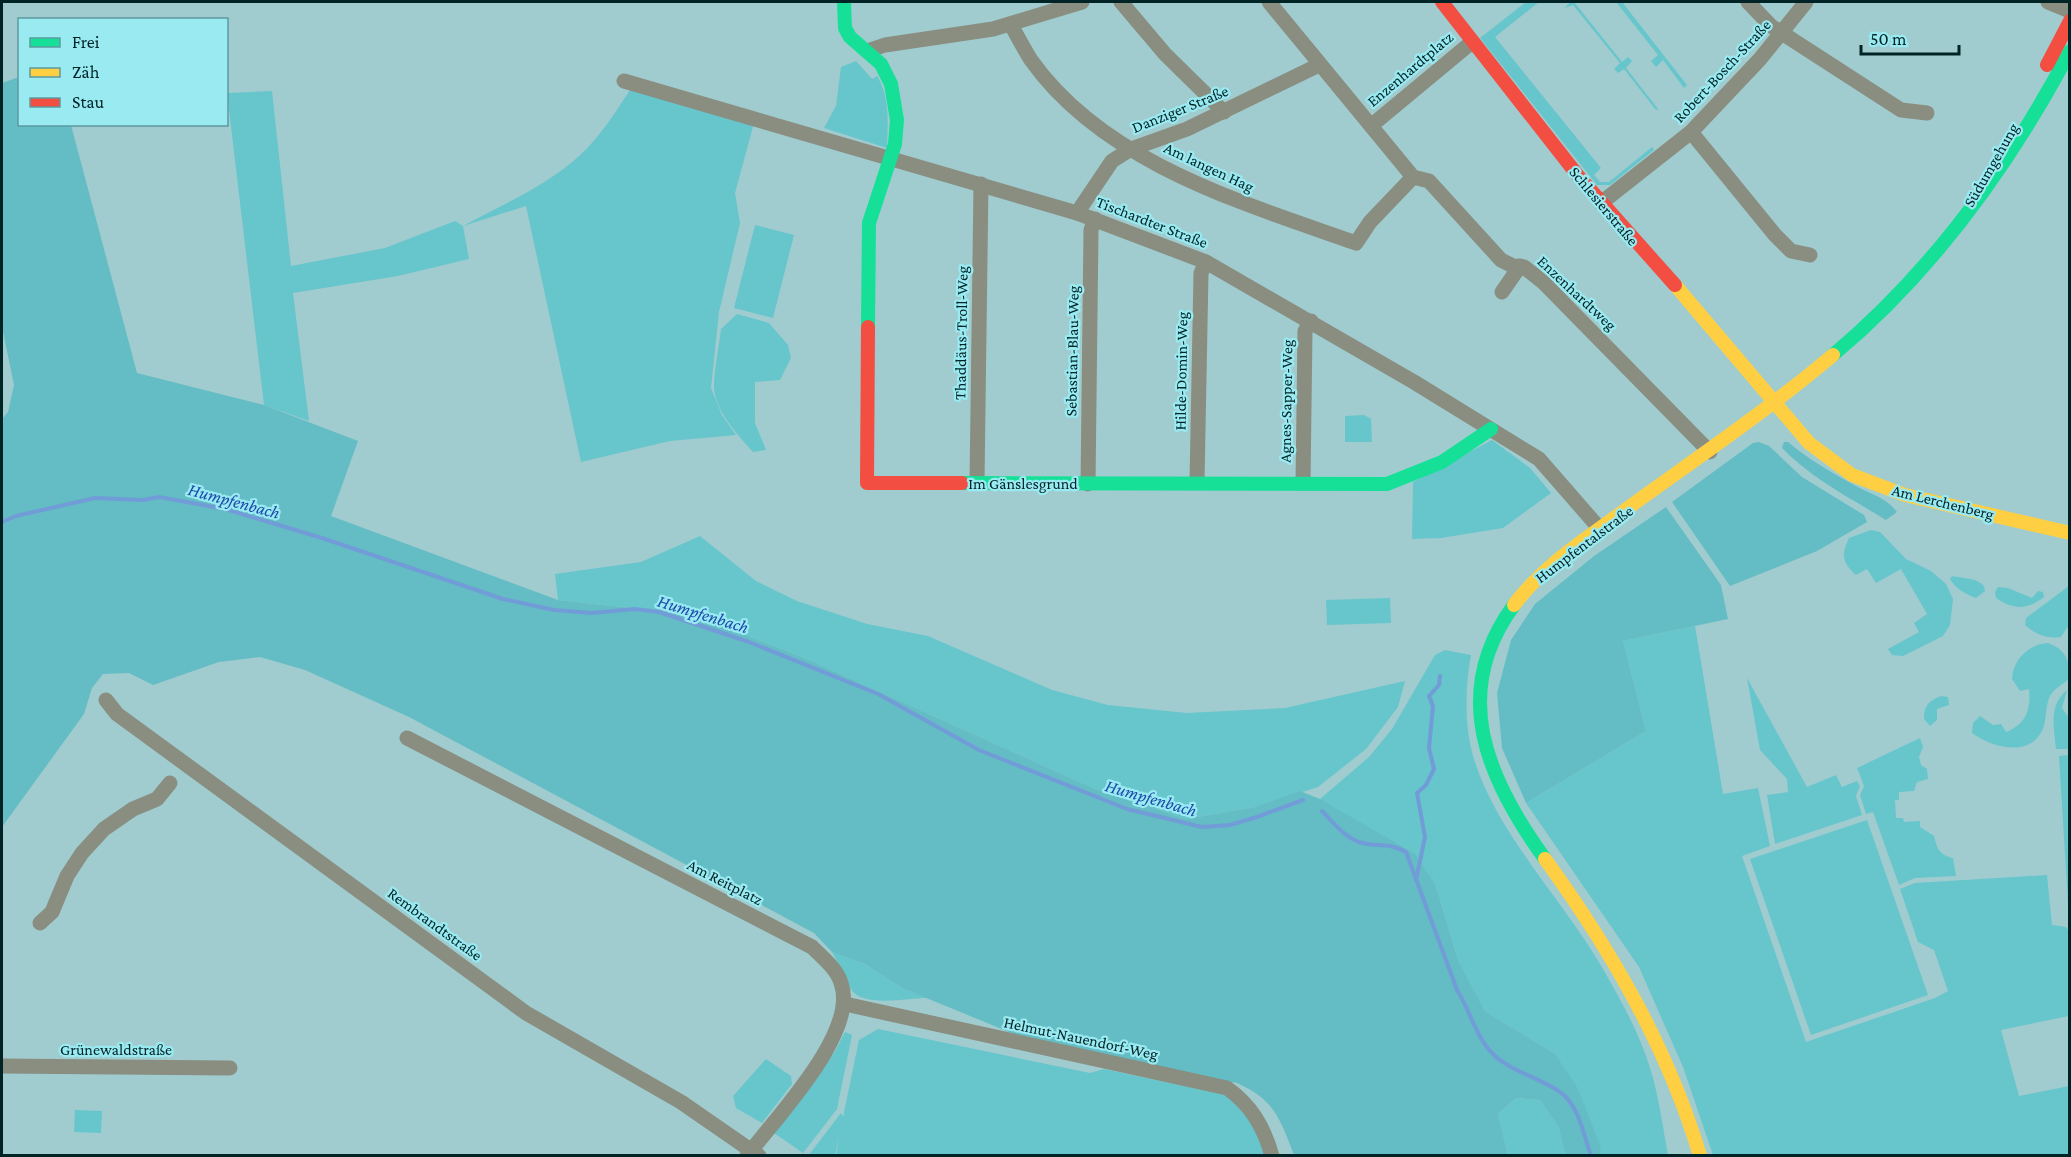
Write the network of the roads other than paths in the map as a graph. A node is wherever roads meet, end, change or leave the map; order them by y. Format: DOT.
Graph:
graph roads {
  1 [pos="844,2"];
  2 [pos="1082,2"];
  3 [pos="1121,2"];
  4 [pos="1269,2"];
  5 [pos="1442,2"];
  6 [pos="1748,2"];
  7 [pos="1806,2"];
  8 [pos="2048,2"];
  9 [pos="2070,11"];
  10 [pos="2070,21"];
  11 [pos="1011,25"];
  12 [pos="1783,32"];
  13 [pos="1472,42"];
  14 [pos="867,51"];
  15 [pos="2070,51"];
  16 [pos="1319,65"];
  17 [pos="624,81"];
  18 [pos="1224,112"];
  19 [pos="1927,113"];
  20 [pos="1372,125"];
  21 [pos="1691,132"];
  22 [pos="1131,148"];
  23 [pos="890,158"];
  24 [pos="1413,177"];
  25 [pos="981,184"];
  26 [pos="1601,203"];
  27 [pos="1077,213"];
  28 [pos="1095,219"];
  29 [pos="1958,222"];
  30 [pos="1810,255"];
  31 [pos="1206,262"];
  32 [pos="1520,266"];
  33 [pos="1502,292"];
  34 [pos="1311,321"];
  35 [pos="1774,404"];
  36 [pos="1491,429"];
  37 [pos="1710,452"];
  38 [pos="977,482"];
  39 [pos="1197,482"];
  40 [pos="1088,483"];
  41 [pos="1303,483"];
  42 [pos="1600,529"];
  43 [pos="2070,533"];
  44 [pos="106,700"];
  45 [pos="406,738"];
  46 [pos="170,783"];
  47 [pos="40,922"];
  48 [pos="846,1004"];
  49 [pos="2,1066"];
  50 [pos="230,1068"];
  51 [pos="1675,1091"];
  52 [pos="753,1153"];
  53 [pos="1272,1155"];
  54 [pos="1688,1155"];
  55 [pos="1700,1155"];
  1 -- 14 [label="street"];
  2 -- 11 [label="street"];
  3 -- 18 [label="street"];
  4 -- 16 [label="street, Enzenhardtweg"];
  5 -- 13 [label="street, Schlesierstraße"];
  6 -- 12 [label="street"];
  7 -- 12 [label="street, Robert-Bosch-Straße"];
  8 -- 9 [label="street"];
  10 -- 29 [label="street, Südumgehung"];
  11 -- 14 [label="street"];
  11 -- 22 [label="street, Am langen Hag"];
  12 -- 19 [label="street"];
  12 -- 21 [label="street, Robert-Bosch-Straße"];
  13 -- 20 [label="street, Enzenhardtplatz"];
  13 -- 26 [label="street, Schlesierstraße"];
  14 -- 23 [label="street"];
  15 -- 29 [label="street, Südumgehung"];
  16 -- 18 [label="street, Danziger Straße"];
  16 -- 20 [label="street, Enzenhardtweg"];
  17 -- 23 [label="street, Tischardter Straße"];
  18 -- 22 [label="street, Danziger Straße"];
  20 -- 24 [label="street, Enzenhardtweg"];
  21 -- 26 [label="street, Robert-Bosch-Straße"];
  21 -- 30 [label="street"];
  22 -- 24 [label="street, Am langen Hag"];
  22 -- 27 [label="street, Danziger Straße"];
  23 -- 25 [label="street, Tischardter Straße"];
  23 -- 38 [label="street, Im Gänslesgrund"];
  24 -- 32 [label="street, Enzenhardtweg"];
  25 -- 27 [label="street, Tischardter Straße"];
  25 -- 38 [label="street, Thaddäus-Troll-Weg"];
  26 -- 35 [label="street, Schlesierstraße"];
  27 -- 28 [label="street, Tischardter Straße"];
  28 -- 31 [label="street, Tischardter Straße"];
  28 -- 40 [label="street, Sebastian-Blau-Weg"];
  29 -- 35 [label="street, Humpfentalstraße"];
  31 -- 34 [label="street, Tischardter Straße"];
  31 -- 39 [label="street, Hilde-Domin-Weg"];
  32 -- 33 [label="street"];
  32 -- 37 [label="street, Enzenhardtweg"];
  34 -- 36 [label="street, Tischardter Straße"];
  34 -- 41 [label="street, Agnes-Sapper-Weg"];
  35 -- 37 [label="street, Humpfentalstraße"];
  35 -- 43 [label="street, Am Lerchenberg"];
  36 -- 41 [label="street, Im Gänslesgrund"];
  36 -- 42 [label="street, Tischardter Straße"];
  37 -- 42 [label="street, Humpfentalstraße"];
  38 -- 40 [label="street, Im Gänslesgrund"];
  39 -- 40 [label="street, Im Gänslesgrund"];
  39 -- 41 [label="street, Im Gänslesgrund"];
  42 -- 51 [label="street, Humpfentalstraße"];
  44 -- 52 [label="street, Rembrandtstraße"];
  45 -- 48 [label="street, Am Reitplatz"];
  46 -- 47 [label="street"];
  48 -- 52 [label="street"];
  48 -- 53 [label="street, Helmut-Nauendorf-Weg"];
  49 -- 50 [label="street, Grünewaldstraße"];
  51 -- 54 [label="street, Humpfentalstraße"];
  51 -- 55 [label="street, Humpfentalstraße"];
}
